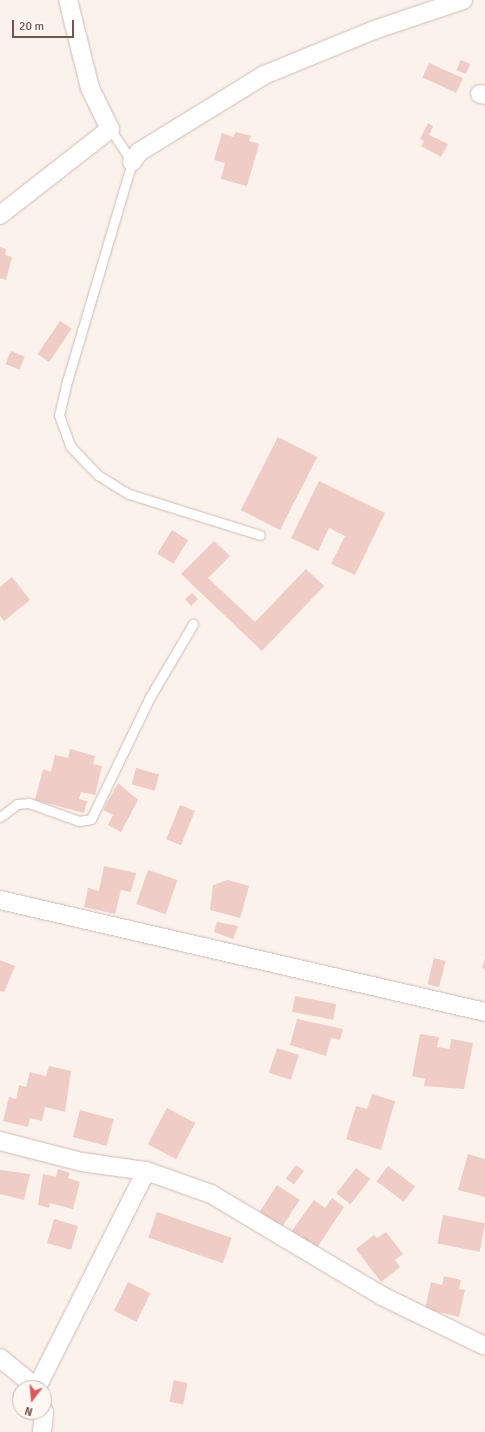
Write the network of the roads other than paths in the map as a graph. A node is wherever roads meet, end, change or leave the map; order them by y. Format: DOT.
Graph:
graph roads {
  1 [pos="68,0"];
  2 [pos="463,0"];
  3 [pos="110,129"];
  4 [pos="132,162"];
  5 [pos="0,215"];
  6 [pos="260,535"];
  7 [pos="193,624"];
  8 [pos="0,817"];
  9 [pos="0,900"];
  10 [pos="485,1012"];
  11 [pos="0,1140"];
  12 [pos="146,1171"];
  13 [pos="484,1339"];
  14 [pos="0,1358"];
  15 [pos="28,1380"];
  16 [pos="41,1380"];
  17 [pos="43,1420"];
  18 [pos="42,1432"];
  1 -- 3 [label="street"];
  2 -- 4 [label="street"];
  3 -- 4 [label="lane"];
  3 -- 5 [label="street"];
  4 -- 6 [label="lane"];
  7 -- 8 [label="lane"];
  9 -- 10 [label="street"];
  11 -- 12 [label="street"];
  12 -- 13 [label="street"];
  12 -- 16 [label="street"];
  14 -- 15 [label="street"];
  17 -- 18 [label="street"];
}
